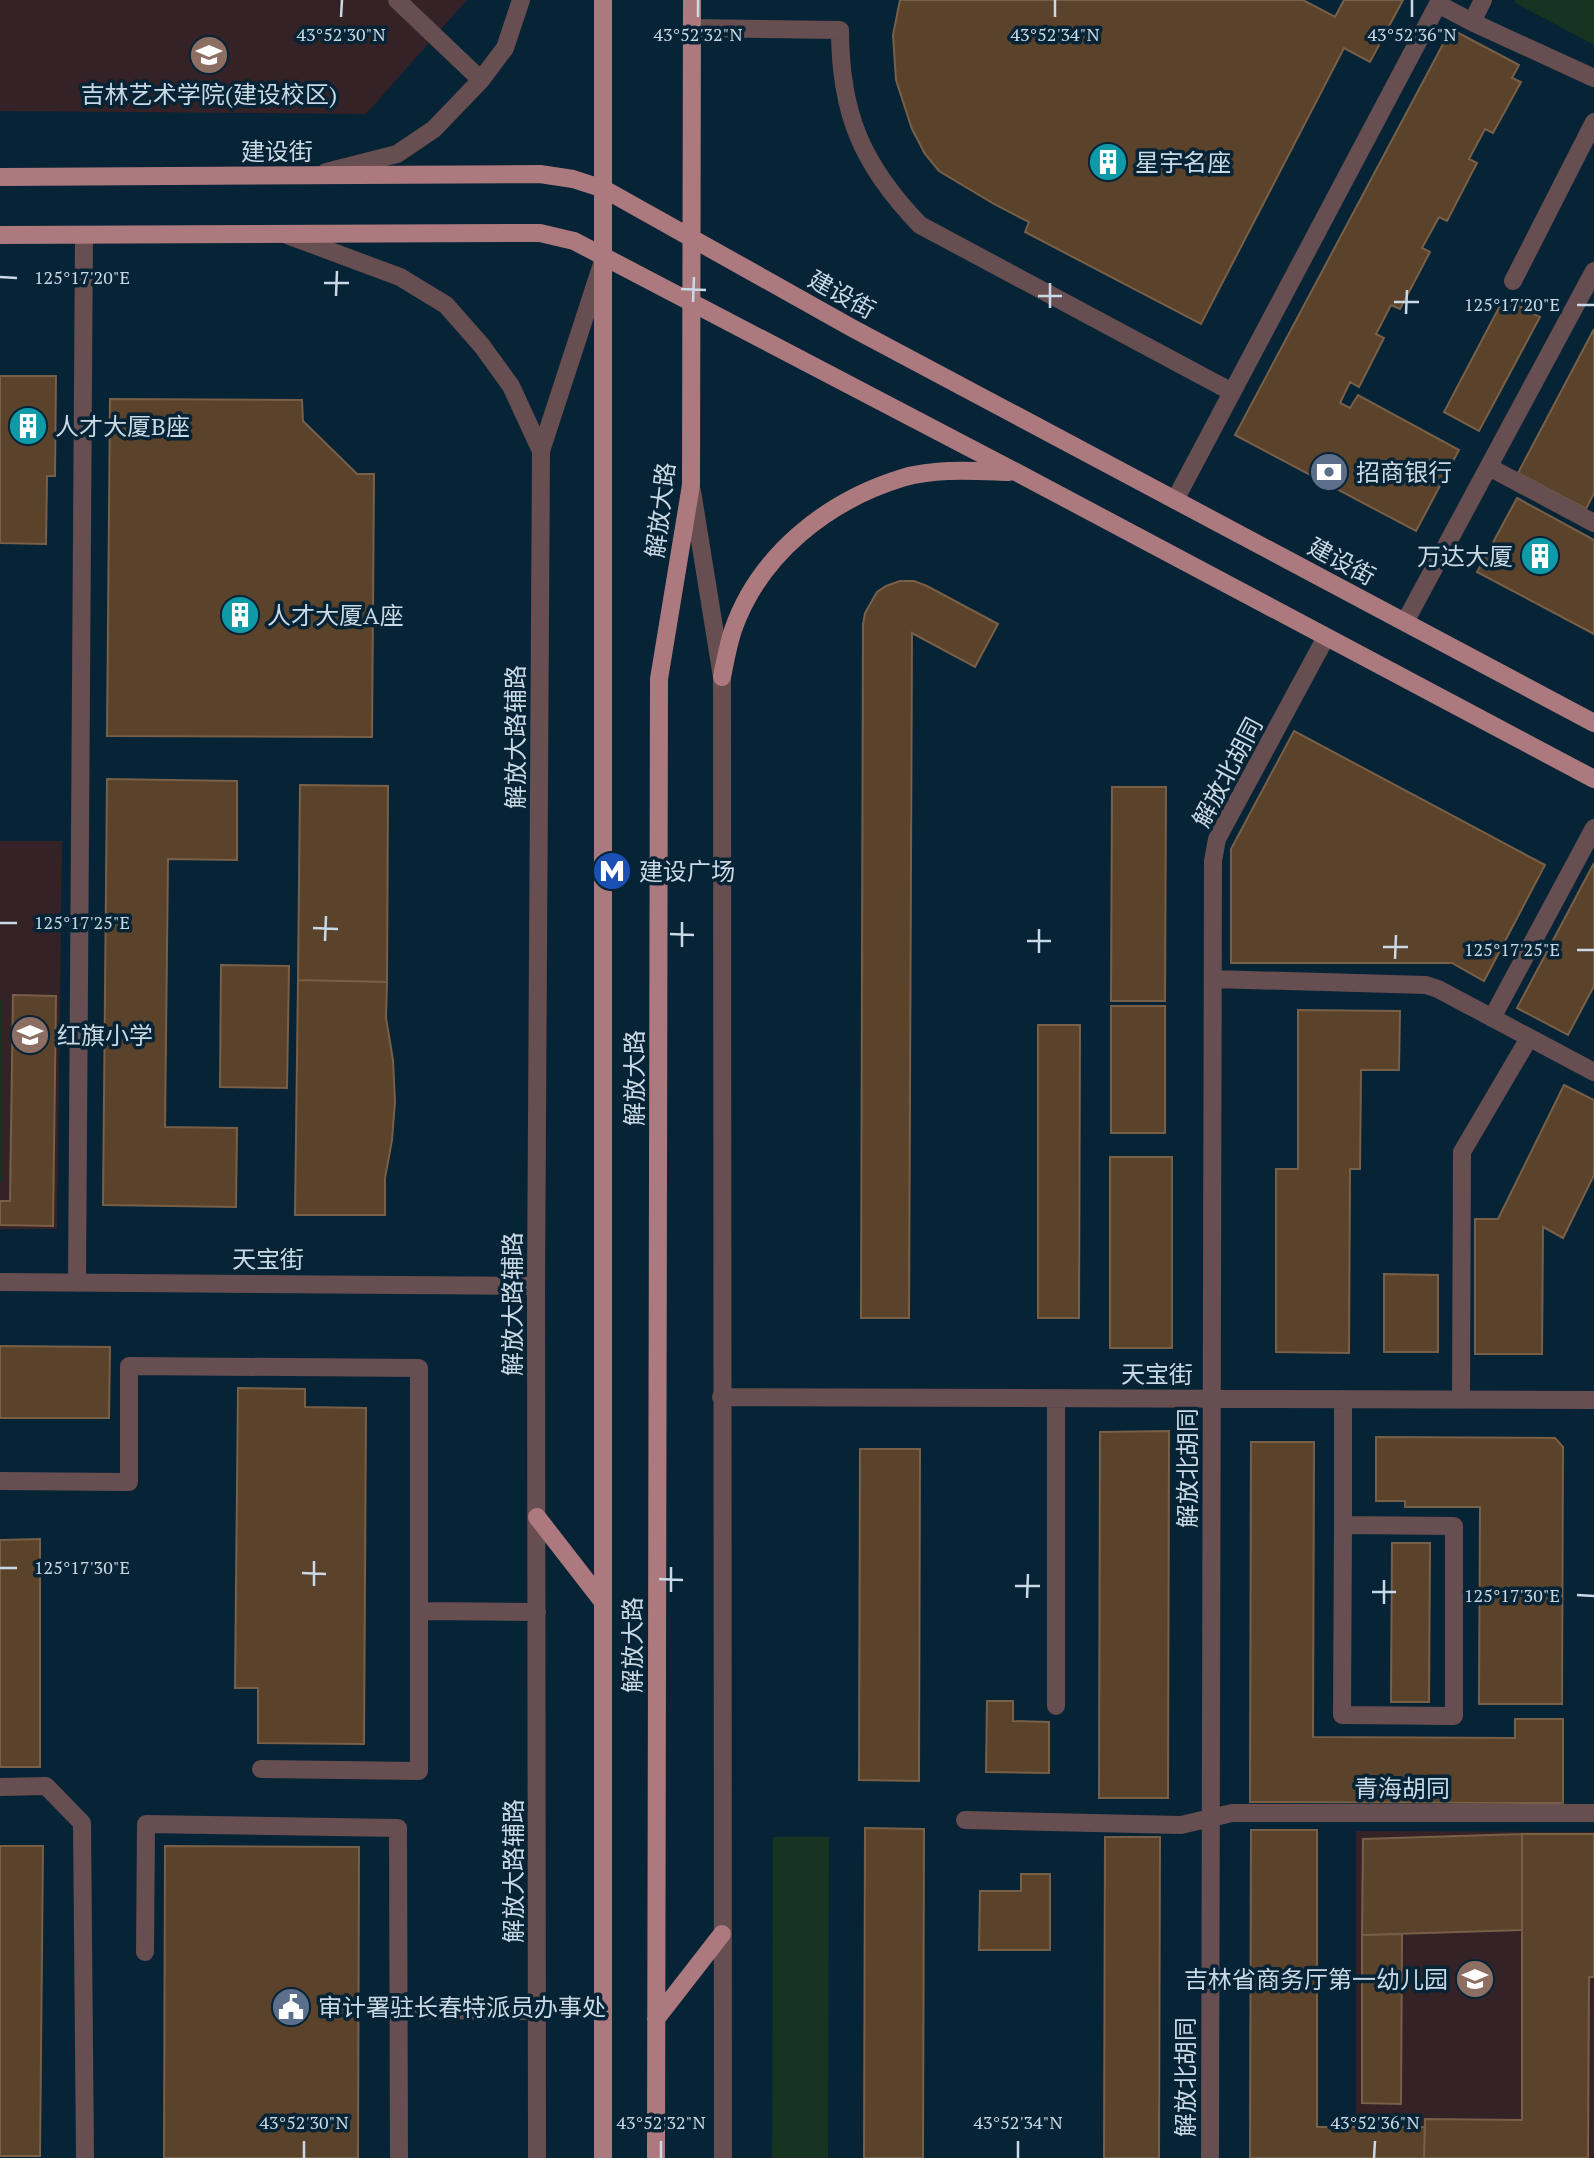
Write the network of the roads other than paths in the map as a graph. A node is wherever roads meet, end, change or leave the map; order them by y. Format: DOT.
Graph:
graph roads {
  1 [pos="397,0"];
  2 [pos="521,0"];
  3 [pos="603,0"];
  4 [pos="692,0"];
  5 [pos="1483,0"];
  6 [pos="1472,22"];
  7 [pos="692,28"];
  8 [pos="1594,78"];
  9 [pos="481,80"];
  10 [pos="1594,122"];
  11 [pos="317,175"];
  12 [pos="0,177"];
  13 [pos="604,189"];
  14 [pos="284,234"];
  15 [pos="0,235"];
  16 [pos="85,235"];
  17 [pos="693,239"];
  18 [pos="604,256"];
  19 [pos="1594,271"];
  20 [pos="1513,281"];
  21 [pos="692,302"];
  22 [pos="1232,392"];
  23 [pos="541,451"];
  24 [pos="1489,467"];
  25 [pos="1016,472"];
  26 [pos="691,485"];
  27 [pos="1175,500"];
  28 [pos="1594,523"];
  29 [pos="1405,622"];
  30 [pos="1326,637"];
  31 [pos="722,677"];
  32 [pos="1594,723"];
  33 [pos="1594,779"];
  34 [pos="1594,828"];
  35 [pos="1213,979"];
  36 [pos="1492,1018"];
  37 [pos="1529,1038"];
  38 [pos="1594,1072"];
  39 [pos="0,1282"];
  40 [pos="77,1283"];
  41 [pos="536,1286"];
  42 [pos="720,1397"];
  43 [pos="1056,1398"];
  44 [pos="1211,1399"];
  45 [pos="1343,1399"];
  46 [pos="1461,1400"];
  47 [pos="1594,1400"];
  48 [pos="0,1481"];
  49 [pos="537,1517"];
  50 [pos="1343,1525"];
  51 [pos="603,1602"];
  52 [pos="419,1611"];
  53 [pos="537,1612"];
  54 [pos="1055,1706"];
  55 [pos="261,1769"];
  56 [pos="0,1787"];
  57 [pos="1594,1813"];
  58 [pos="1210,1818"];
  59 [pos="965,1820"];
  60 [pos="722,1934"];
  61 [pos="145,1951"];
  62 [pos="398,2010"];
  63 [pos="537,2011"];
  64 [pos="656,2018"];
  65 [pos="85,2158"];
  66 [pos="398,2158"];
  67 [pos="537,2158"];
  68 [pos="603,2158"];
  69 [pos="656,2158"];
  70 [pos="723,2158"];
  71 [pos="1209,2158"];
  1 -- 9 [label="street"];
  2 -- 9 [label="street"];
  3 -- 13 [label="main road, 解放大路"];
  4 -- 7 [label="main road, 解放大路"];
  5 -- 6 [label="street"];
  6 -- 8 [label="street"];
  6 -- 22 [label="street"];
  7 -- 17 [label="main road, 解放大路"];
  7 -- 22 [label="street"];
  9 -- 11 [label="street"];
  10 -- 20 [label="street"];
  11 -- 12 [label="main road, 建设街"];
  11 -- 13 [label="main road, 建设街"];
  13 -- 17 [label="main road, 建设街"];
  13 -- 18 [label="main road, 解放大路"];
  14 -- 16 [label="main road"];
  14 -- 18 [label="main road"];
  14 -- 23 [label="street"];
  15 -- 16 [label="main road"];
  16 -- 40 [label="street"];
  17 -- 21 [label="main road, 解放大路"];
  17 -- 27 [label="main road, 建设街"];
  18 -- 21 [label="main road"];
  18 -- 23 [label="street"];
  18 -- 51 [label="main road, 解放大路"];
  19 -- 24 [label="street"];
  21 -- 25 [label="main road"];
  21 -- 26 [label="main road, 解放大路"];
  22 -- 27 [label="street"];
  23 -- 41 [label="street, 解放大路辅路"];
  24 -- 28 [label="street"];
  24 -- 29 [label="street"];
  25 -- 30 [label="main road"];
  25 -- 31 [label="main road"];
  26 -- 31 [label="street"];
  26 -- 64 [label="main road, 解放大路"];
  27 -- 29 [label="main road, 建设街"];
  29 -- 32 [label="main road, 建设街"];
  30 -- 33 [label="main road"];
  30 -- 35 [label="street, 解放北胡同"];
  31 -- 42 [label="street"];
  34 -- 36 [label="street"];
  35 -- 36 [label="street"];
  35 -- 44 [label="street, 解放北胡同"];
  36 -- 37 [label="street"];
  37 -- 38 [label="street"];
  37 -- 46 [label="street"];
  39 -- 40 [label="street, 天宝街"];
  40 -- 41 [label="street, 天宝街"];
  41 -- 49 [label="street, 解放大路辅路"];
  42 -- 43 [label="street, 天宝街"];
  42 -- 60 [label="street"];
  43 -- 44 [label="street, 天宝街"];
  43 -- 54 [label="street"];
  44 -- 45 [label="street, 天宝街"];
  44 -- 58 [label="street, 解放北胡同"];
  45 -- 46 [label="street, 天宝街"];
  45 -- 50 [label="street"];
  46 -- 47 [label="street, 天宝街"];
  48 -- 52 [label="street"];
  49 -- 51 [label="main road"];
  49 -- 53 [label="street, 解放大路辅路"];
  50 -- 50 [label="street"];
  51 -- 68 [label="main road, 解放大路"];
  52 -- 53 [label="street"];
  52 -- 55 [label="street"];
  53 -- 63 [label="street, 解放大路辅路"];
  56 -- 65 [label="street"];
  57 -- 58 [label="street, 青海胡同"];
  58 -- 59 [label="street, 青海胡同"];
  58 -- 71 [label="street, 解放北胡同"];
  60 -- 64 [label="main road"];
  60 -- 70 [label="street"];
  61 -- 62 [label="street"];
  62 -- 63 [label="street"];
  62 -- 66 [label="street"];
  63 -- 67 [label="street, 解放大路辅路"];
  64 -- 69 [label="main road, 解放大路"];
}
